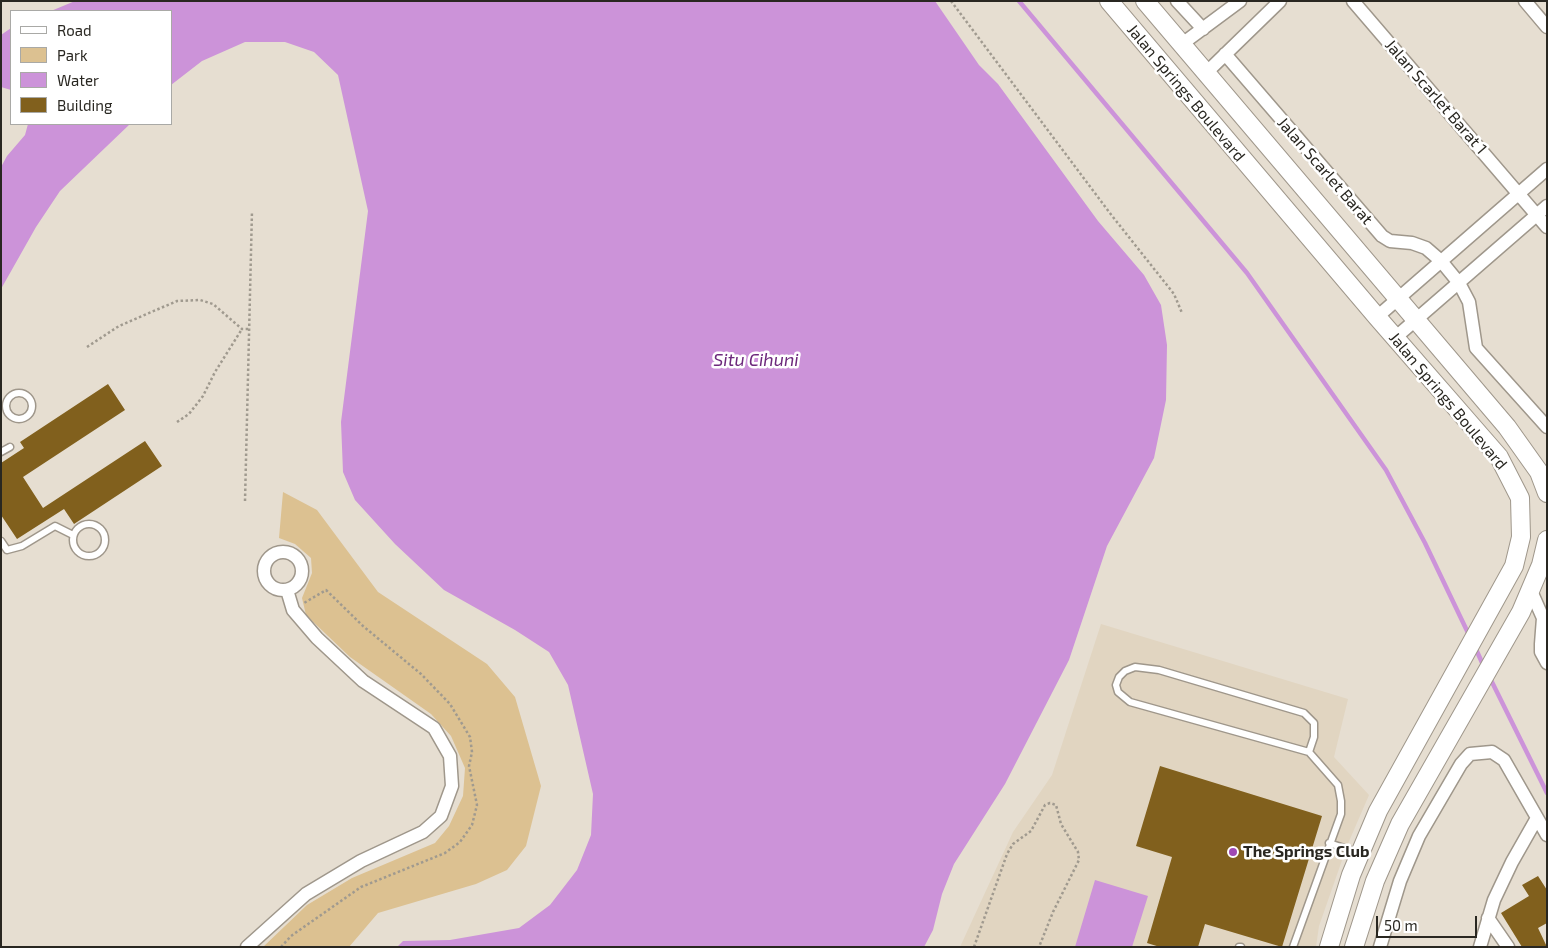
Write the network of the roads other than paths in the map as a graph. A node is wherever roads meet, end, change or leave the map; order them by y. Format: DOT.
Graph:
graph roads {
  1 [pos="1109,1"];
  2 [pos="1145,1"];
  3 [pos="1177,1"];
  4 [pos="1240,1"];
  5 [pos="1280,1"];
  6 [pos="1354,1"];
  7 [pos="1525,1"];
  8 [pos="1547,27"];
  9 [pos="1203,30"];
  10 [pos="1182,44"];
  11 [pos="1225,54"];
  12 [pos="1206,73"];
  13 [pos="1547,169"];
  14 [pos="1518,194"];
  15 [pos="1542,211"];
  16 [pos="1547,226"];
  17 [pos="1441,261"];
  18 [pos="1458,283"];
  19 [pos="1399,298"];
  20 [pos="1377,317"];
  21 [pos="1416,320"];
  22 [pos="1396,337"];
  23 [pos="4,415"];
  24 [pos="1547,427"];
  25 [pos="10,447"];
  26 [pos="1,452"];
  27 [pos="1547,493"];
  28 [pos="73,536"];
  29 [pos="1547,540"];
  30 [pos="1,541"];
  31 [pos="287,590"];
  32 [pos="1532,591"];
  33 [pos="1547,662"];
  34 [pos="1309,752"];
  35 [pos="1537,818"];
  36 [pos="1547,835"];
  37 [pos="1329,843"];
  38 [pos="1359,853"];
  39 [pos="1488,918"];
  40 [pos="247,947"];
  41 [pos="1293,947"];
  42 [pos="1329,947"];
  43 [pos="1354,947"];
  44 [pos="1380,947"];
  45 [pos="1480,947"];
  46 [pos="1508,947"];
  1 -- 20 [label="main road, Jalan Springs Boulevard"];
  2 -- 10 [label="main road, Jalan Springs Boulevard"];
  3 -- 9 [label="street"];
  4 -- 9 [label="street"];
  5 -- 11 [label="street"];
  6 -- 14 [label="street, Jalan Scarlet Barat 1"];
  7 -- 8 [label="street"];
  9 -- 10 [label="street"];
  10 -- 12 [label="main road, Jalan Springs Boulevard"];
  11 -- 12 [label="street"];
  11 -- 17 [label="street, Jalan Scarlet Barat"];
  12 -- 19 [label="main road, Jalan Springs Boulevard"];
  13 -- 14 [label="street"];
  14 -- 15 [label="street, Jalan Scarlet Barat 1"];
  14 -- 17 [label="street"];
  15 -- 16 [label="street, Jalan Scarlet Barat 1"];
  15 -- 18 [label="street"];
  17 -- 18 [label="street, Jalan Scarlet Barat"];
  17 -- 19 [label="street"];
  18 -- 21 [label="street"];
  18 -- 24 [label="street, Jalan Scarlet Barat"];
  19 -- 20 [label="street"];
  19 -- 21 [label="main road, Jalan Springs Boulevard"];
  20 -- 22 [label="main road, Jalan Springs Boulevard"];
  21 -- 22 [label="street"];
  21 -- 27 [label="main road, Jalan Springs Boulevard"];
  22 -- 38 [label="main road, Jalan Springs Boulevard"];
  23 -- 23 [label="lane"];
  25 -- 26 [label="lane"];
  28 -- 28 [label="lane"];
  28 -- 30 [label="lane"];
  29 -- 32 [label="main road"];
  31 -- 40 [label="street"];
  32 -- 33 [label="street"];
  32 -- 43 [label="main road"];
  34 -- 34 [label="lane"];
  34 -- 37 [label="lane"];
  35 -- 36 [label="street"];
  35 -- 39 [label="street"];
  35 -- 44 [label="street"];
  37 -- 38 [label="lane"];
  37 -- 41 [label="lane"];
  38 -- 42 [label="main road, Jalan Springs Boulevard"];
  39 -- 45 [label="street"];
  39 -- 46 [label="street"];
}
